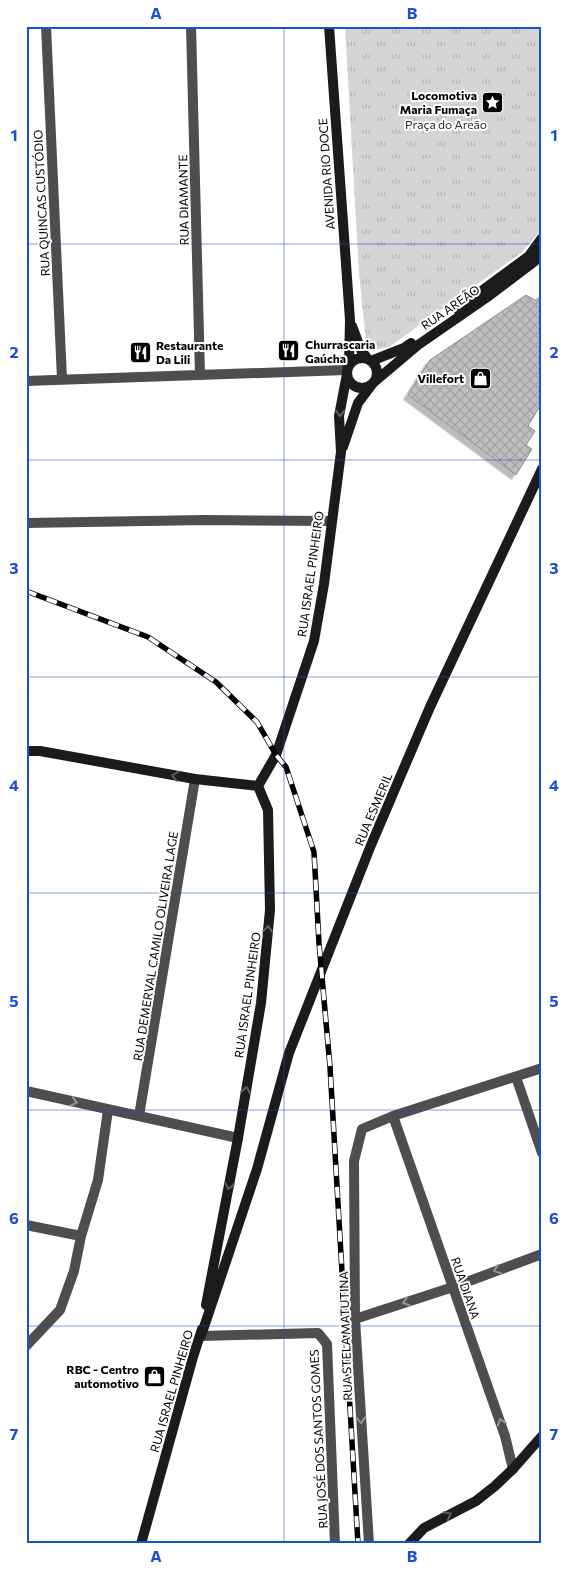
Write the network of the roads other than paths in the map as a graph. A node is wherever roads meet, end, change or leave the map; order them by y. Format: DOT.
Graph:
graph roads {
  1 [pos="46,26"];
  2 [pos="191,26"];
  3 [pos="329,26"];
  4 [pos="542,238"];
  5 [pos="542,253"];
  6 [pos="350,320"];
  7 [pos="369,360"];
  8 [pos="347,369"];
  9 [pos="200,374"];
  10 [pos="62,379"];
  11 [pos="26,381"];
  12 [pos="373,383"];
  13 [pos="341,452"];
  14 [pos="542,469"];
  15 [pos="331,521"];
  16 [pos="26,523"];
  17 [pos="26,751"];
  18 [pos="195,779"];
  19 [pos="258,786"];
  20 [pos="542,1068"];
  21 [pos="516,1077"];
  22 [pos="26,1091"];
  23 [pos="108,1110"];
  24 [pos="139,1116"];
  25 [pos="393,1116"];
  26 [pos="238,1138"];
  27 [pos="542,1153"];
  28 [pos="26,1225"];
  29 [pos="81,1236"];
  30 [pos="542,1254"];
  31 [pos="452,1287"];
  32 [pos="355,1319"];
  33 [pos="201,1336"];
  34 [pos="28,1340"];
  35 [pos="542,1436"];
  36 [pos="513,1469"];
  37 [pos="142,1544"];
  38 [pos="335,1544"];
  39 [pos="369,1544"];
  40 [pos="409,1544"];
  1 -- 10 [label="street, RUA QUINCAS CUSTÓDIO"];
  2 -- 9 [label="street, RUA DIAMANTE"];
  3 -- 6 [label="street, AVENIDA RIO DOCE"];
  4 -- 7 [label="street, RUA AREÃO"];
  5 -- 12 [label="street, RUA AREÃO"];
  6 -- 7 [label="street, AVENIDA RIO DOCE"];
  6 -- 8 [label="street, AVENIDA RIO DOCE"];
  7 -- 8 [label="street"];
  7 -- 12 [label="street"];
  8 -- 9 [label="street"];
  8 -- 12 [label="street"];
  8 -- 13 [label="street, RUA ISRAEL PINHEIRO, one-way"];
  9 -- 10 [label="street"];
  10 -- 11 [label="street"];
  12 -- 13 [label="street, RUA ISRAEL PINHEIRO"];
  13 -- 15 [label="street, RUA ISRAEL PINHEIRO"];
  14 -- 33 [label="street, RUA ESMERIL"];
  15 -- 16 [label="street"];
  15 -- 19 [label="street, RUA ISRAEL PINHEIRO"];
  18 -- 17 [label="street, one-way"];
  18 -- 19 [label="street"];
  18 -- 24 [label="street, RUA DEMERVAL CAMILO OLIVEIRA LAGE"];
  26 -- 19 [label="street, RUA ISRAEL PINHEIRO, one-way"];
  20 -- 21 [label="street"];
  21 -- 25 [label="street"];
  21 -- 27 [label="street"];
  22 -- 23 [label="street, one-way"];
  23 -- 24 [label="street"];
  23 -- 29 [label="street"];
  24 -- 26 [label="street"];
  25 -- 31 [label="street, RUA DIANA"];
  25 -- 32 [label="street, RUA STELA MATUTINA"];
  26 -- 33 [label="street, RUA ISRAEL PINHEIRO, one-way"];
  28 -- 29 [label="street"];
  29 -- 34 [label="street"];
  30 -- 31 [label="street, one-way"];
  31 -- 32 [label="street, one-way"];
  36 -- 31 [label="street, RUA DIANA, one-way"];
  32 -- 39 [label="street, RUA STELA MATUTINA, one-way"];
  33 -- 37 [label="street, RUA ISRAEL PINHEIRO"];
  33 -- 38 [label="street, RUA JOSÉ DOS SANTOS GOMES"];
  35 -- 36 [label="street"];
  40 -- 36 [label="street, one-way"];
}
